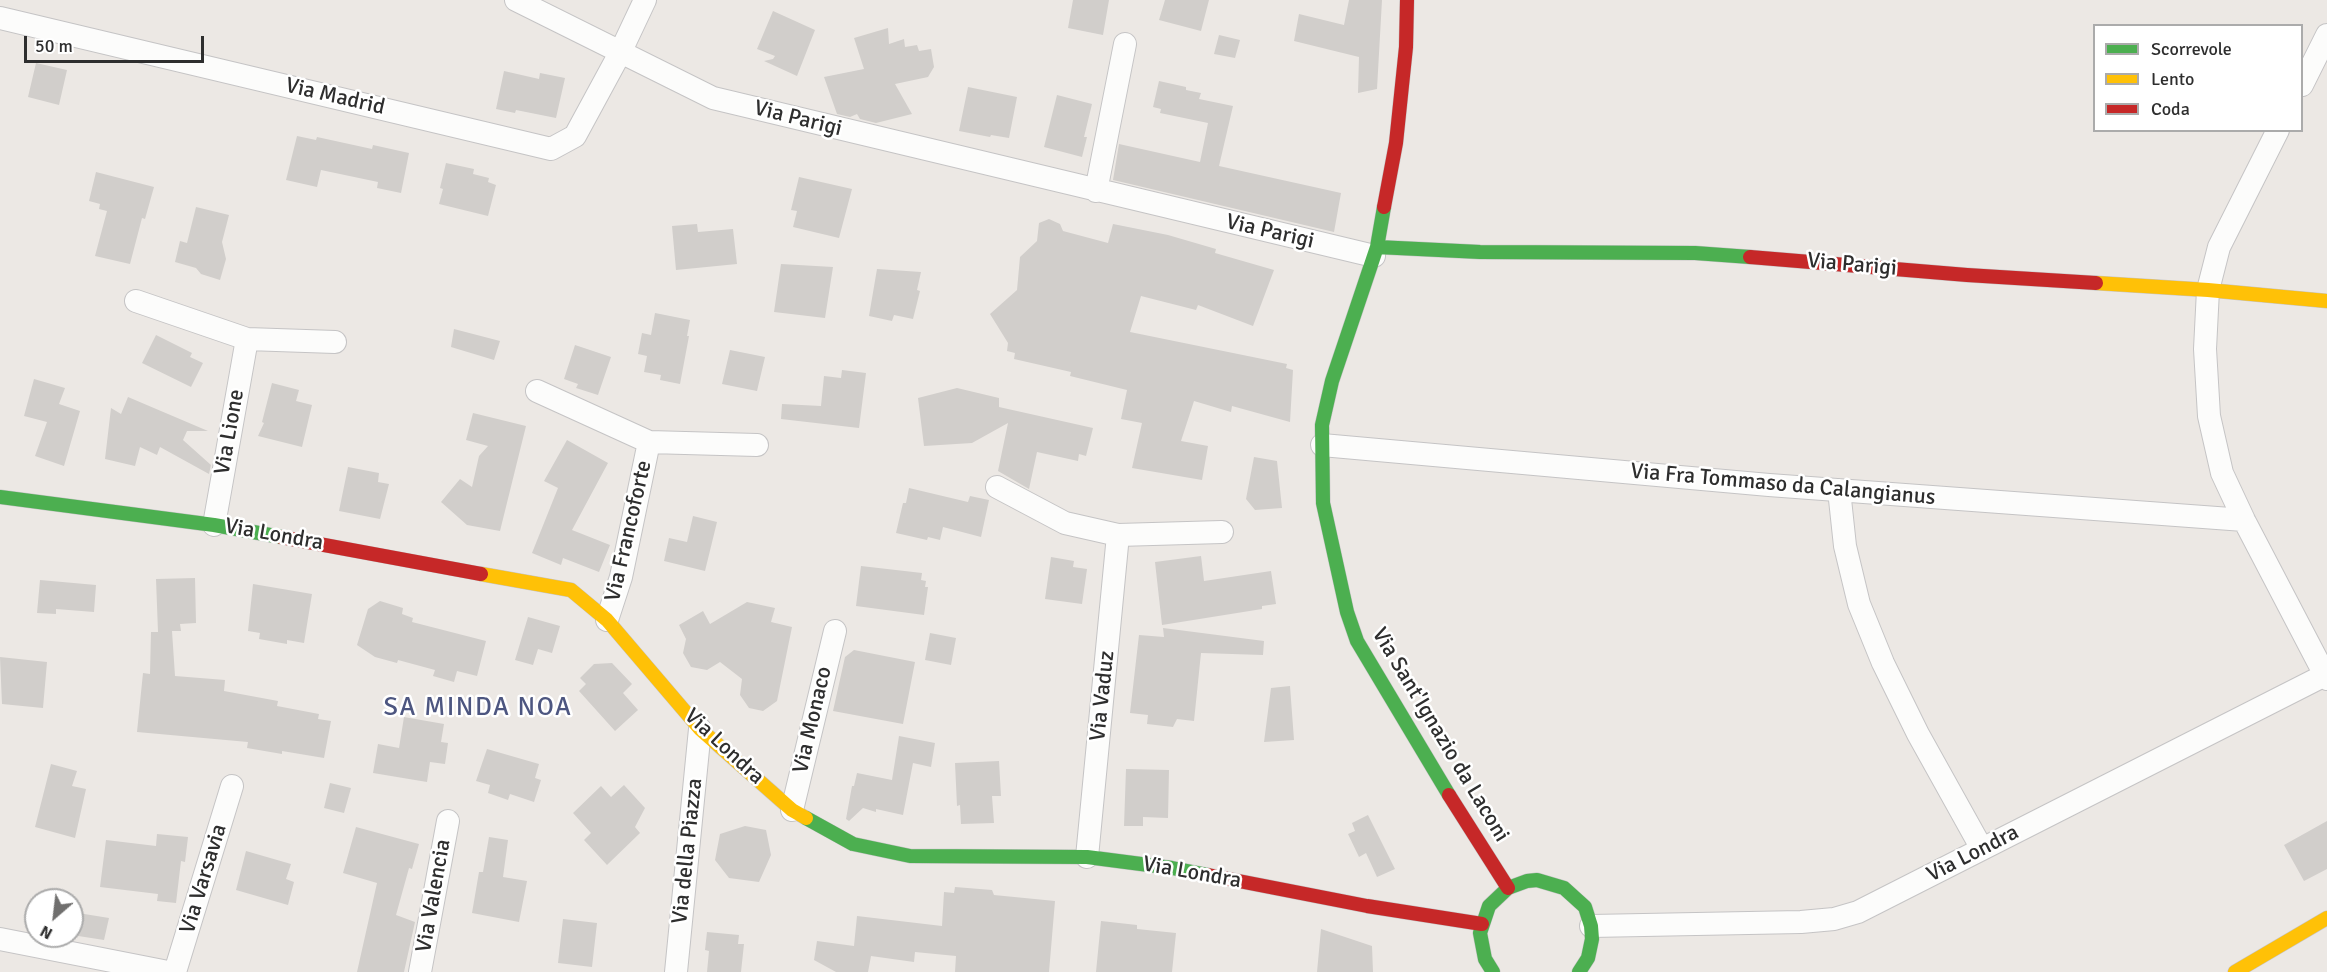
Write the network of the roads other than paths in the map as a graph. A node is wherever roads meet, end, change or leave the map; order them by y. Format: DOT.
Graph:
graph roads {
  1 [pos="516,0"];
  2 [pos="645,0"];
  3 [pos="1407,0"];
  4 [pos="0,18"];
  5 [pos="2327,35"];
  6 [pos="1125,44"];
  7 [pos="620,53"];
  8 [pos="2313,73"];
  9 [pos="2277,132"];
  10 [pos="1096,191"];
  11 [pos="1376,251"];
  12 [pos="2208,290"];
  13 [pos="136,301"];
  14 [pos="2327,301"];
  15 [pos="247,339"];
  16 [pos="335,342"];
  17 [pos="537,391"];
  18 [pos="649,442"];
  19 [pos="757,445"];
  20 [pos="1322,445"];
  21 [pos="997,487"];
  22 [pos="1839,490"];
  23 [pos="0,497"];
  24 [pos="2244,520"];
  25 [pos="214,525"];
  26 [pos="1222,532"];
  27 [pos="1118,534"];
  28 [pos="607,620"];
  29 [pos="835,631"];
  30 [pos="2326,676"];
  31 [pos="700,729"];
  32 [pos="232,786"];
  33 [pos="792,810"];
  34 [pos="448,821"];
  35 [pos="1982,849"];
  36 [pos="1087,857"];
  37 [pos="1508,888"];
  38 [pos="2327,918"];
  39 [pos="1482,924"];
  40 [pos="1592,926"];
  41 [pos="0,939"];
  42 [pos="168,972"];
  43 [pos="175,972"];
  44 [pos="420,972"];
  45 [pos="676,972"];
  46 [pos="1493,972"];
  47 [pos="1579,972"];
  48 [pos="2235,972"];
  1 -- 7 [label="street, Via Parigi"];
  2 -- 7 [label="street, Via Madrid"];
  3 -- 11 [label="street, Via Sant'Ignazio da Laconi"];
  4 -- 7 [label="street, Via Madrid"];
  5 -- 8 [label="street"];
  6 -- 10 [label="street"];
  7 -- 10 [label="street, Via Parigi"];
  9 -- 12 [label="street"];
  10 -- 11 [label="street, Via Parigi"];
  11 -- 12 [label="street, Via Parigi"];
  11 -- 20 [label="street, Via Sant'Ignazio da Laconi"];
  12 -- 14 [label="street, Via Parigi"];
  12 -- 24 [label="street"];
  13 -- 15 [label="street"];
  15 -- 16 [label="street"];
  15 -- 25 [label="street, Via Lione"];
  17 -- 18 [label="street, Via Francoforte"];
  18 -- 19 [label="street, Via Francoforte"];
  18 -- 28 [label="street, Via Francoforte"];
  20 -- 22 [label="street, Via Fra Tommaso da Calangianus"];
  20 -- 37 [label="street, Via Sant'Ignazio da Laconi"];
  21 -- 27 [label="street"];
  22 -- 24 [label="street, Via Fra Tommaso da Calangianus"];
  22 -- 35 [label="street"];
  23 -- 25 [label="street, Via Londra"];
  24 -- 30 [label="street"];
  25 -- 28 [label="street, Via Londra"];
  26 -- 27 [label="street"];
  27 -- 36 [label="street, Via Vaduz"];
  28 -- 31 [label="street, Via Londra"];
  29 -- 33 [label="street, Via Monaco"];
  30 -- 35 [label="street, Via Londra"];
  31 -- 33 [label="street, Via Londra"];
  31 -- 45 [label="street, Via della Piazza"];
  32 -- 43 [label="street, Via Varsavia"];
  33 -- 36 [label="street, Via Londra"];
  34 -- 44 [label="street, Via Valencia"];
  35 -- 40 [label="street, Via Londra"];
  36 -- 39 [label="street, Via Londra"];
  37 -- 39 [label="street"];
  37 -- 40 [label="street"];
  38 -- 48 [label="street"];
  39 -- 46 [label="street"];
  40 -- 47 [label="street"];
  41 -- 42 [label="street"];
}
